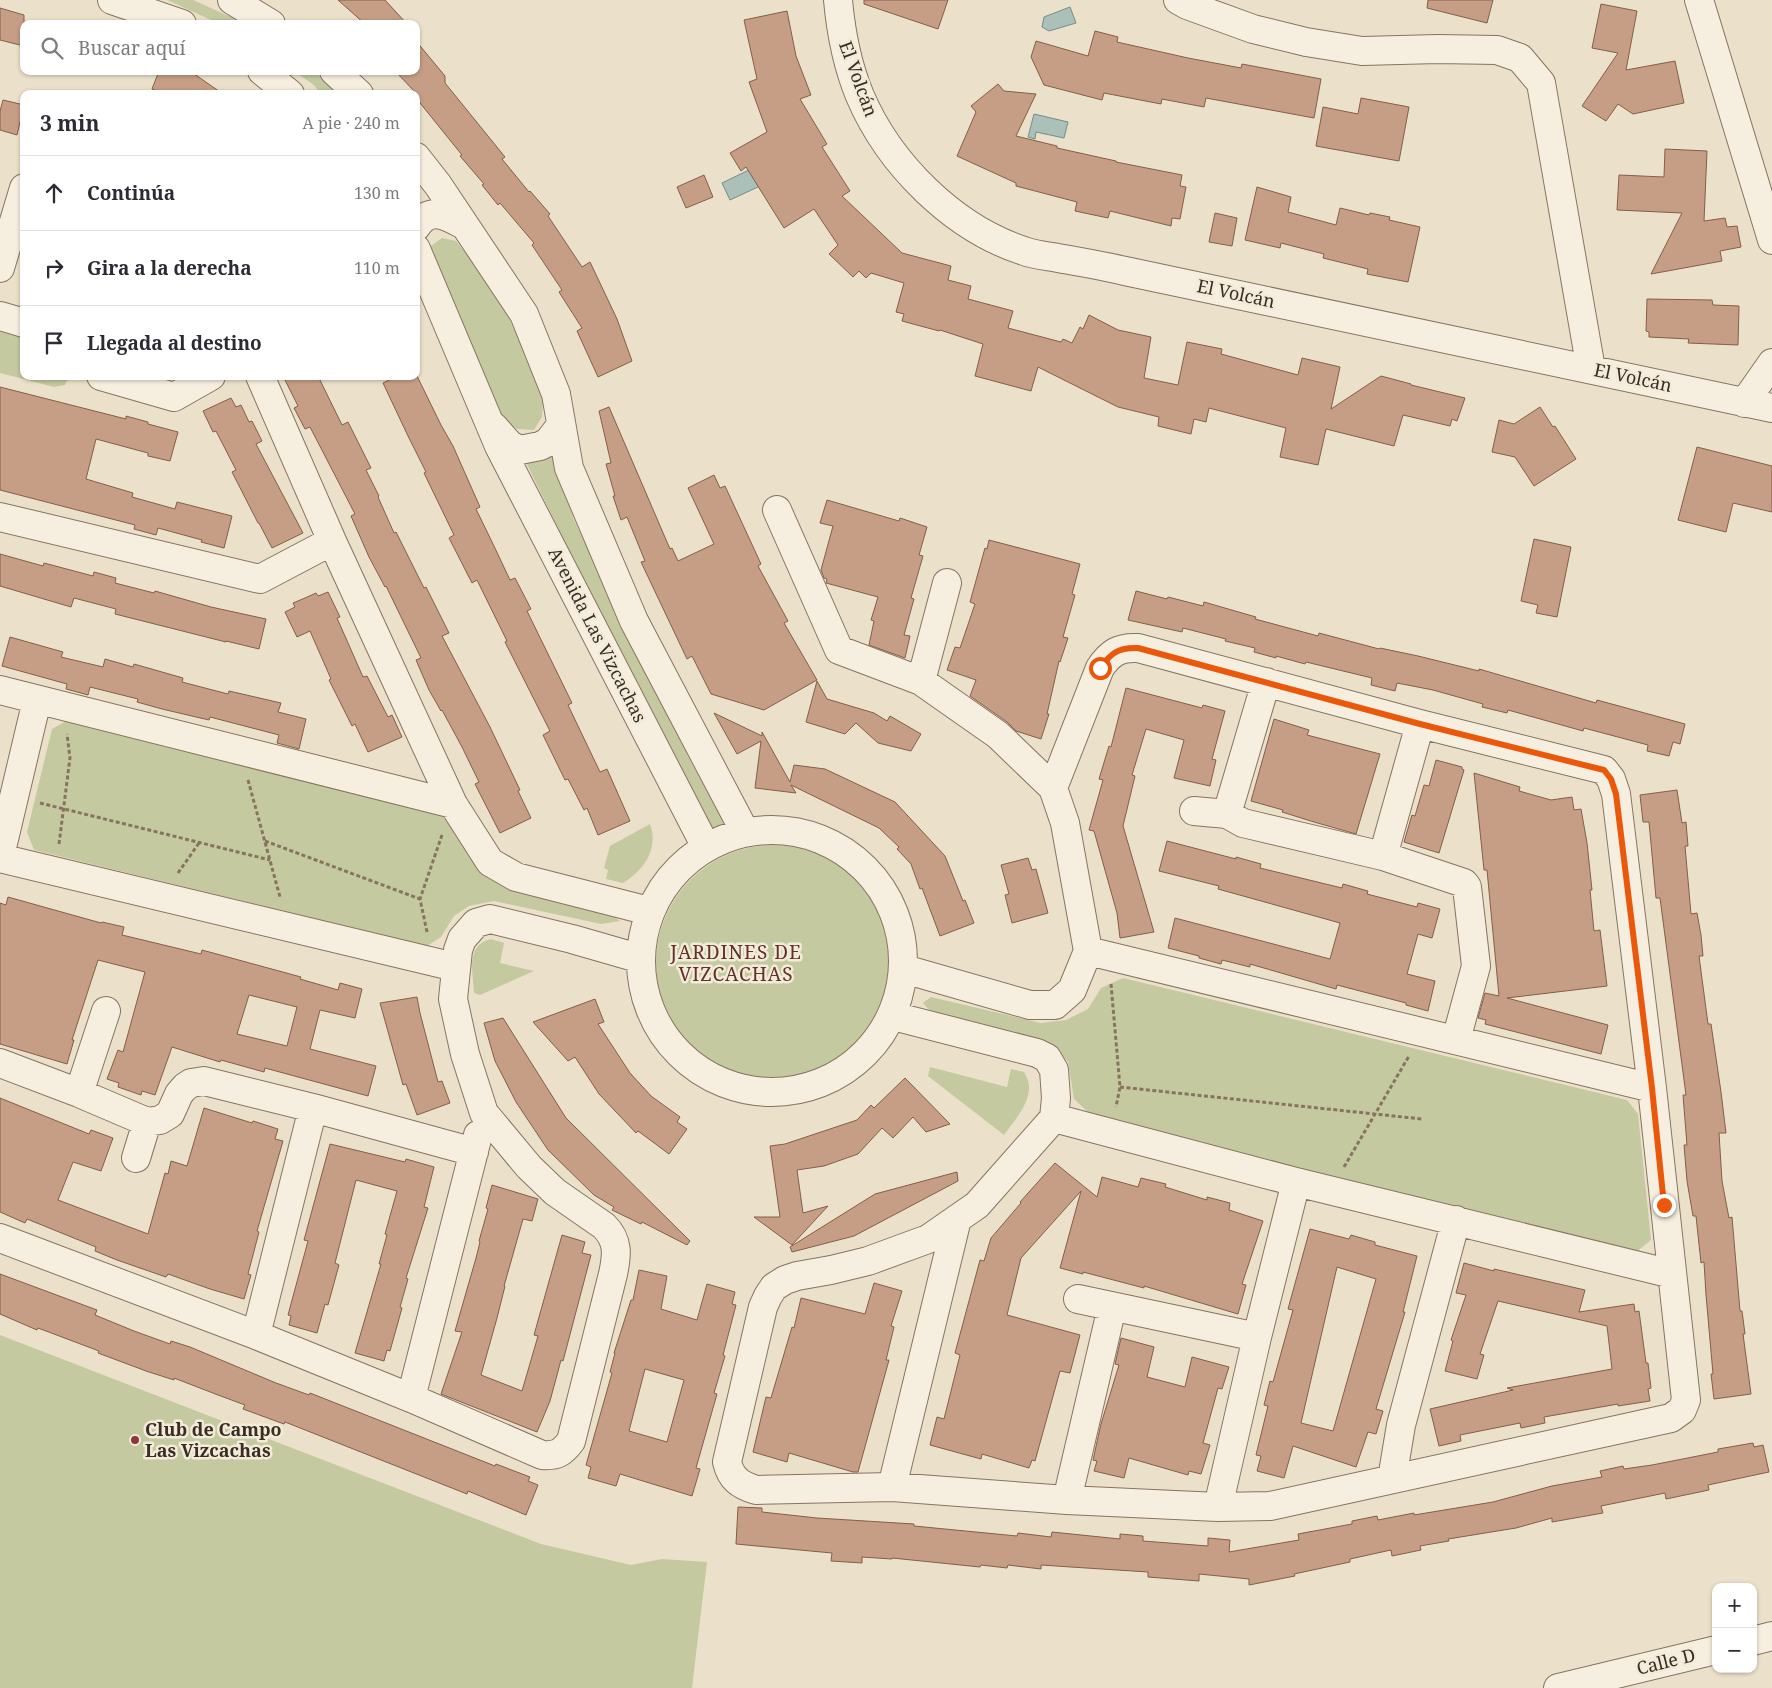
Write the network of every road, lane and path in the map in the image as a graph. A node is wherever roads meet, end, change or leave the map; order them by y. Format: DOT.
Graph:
graph roads {
  1 [pos="112,0"];
  2 [pos="232,0"];
  3 [pos="838,0"];
  4 [pos="1178,0"];
  5 [pos="1699,0"];
  6 [pos="170,20"];
  7 [pos="264,20"];
  8 [pos="267,75"];
  9 [pos="338,75"];
  10 [pos="285,90"];
  11 [pos="355,90"];
  12 [pos="420,162"];
  13 [pos="20,201"];
  14 [pos="420,223"];
  15 [pos="462,224"];
  16 [pos="1772,240"];
  17 [pos="420,258"];
  18 [pos="0,268"];
  19 [pos="0,316"];
  20 [pos="20,322"];
  21 [pos="1772,363"];
  22 [pos="1591,369"];
  23 [pos="115,380"];
  24 [pos="204,380"];
  25 [pos="262,380"];
  26 [pos="1744,402"];
  27 [pos="1772,408"];
  28 [pos="490,422"];
  29 [pos="562,425"];
  30 [pos="777,510"];
  31 [pos="0,518"];
  32 [pos="332,541"];
  33 [pos="947,583"];
  34 [pos="920,681"];
  35 [pos="1266,682"];
  36 [pos="0,690"];
  37 [pos="37,700"];
  38 [pos="63,706"];
  39 [pos="1420,724"];
  40 [pos="240,751"];
  41 [pos="1053,788"];
  42 [pos="14,796"];
  43 [pos="453,804"];
  44 [pos="63,810"];
  45 [pos="1194,811"];
  46 [pos="1227,814"];
  47 [pos="745,832"];
  48 [pos="265,841"];
  49 [pos="199,843"];
  50 [pos="706,847"];
  51 [pos="1383,856"];
  52 [pos="0,857"];
  53 [pos="270,860"];
  54 [pos="56,871"];
  55 [pos="162,897"];
  56 [pos="420,899"];
  57 [pos="649,911"];
  58 [pos="289,927"];
  59 [pos="1098,953"];
  60 [pos="638,958"];
  61 [pos="445,965"];
  62 [pos="904,970"];
  63 [pos="106,1011"];
  64 [pos="893,1016"];
  65 [pos="1424,1032"];
  66 [pos="1456,1040"];
  67 [pos="0,1063"];
  68 [pos="1120,1087"];
  69 [pos="1652,1088"];
  70 [pos="79,1093"];
  71 [pos="313,1108"];
  72 [pos="484,1113"];
  73 [pos="1374,1114"];
  74 [pos="1054,1118"];
  75 [pos="1422,1119"];
  76 [pos="147,1122"];
  77 [pos="1110,1132"];
  78 [pos="474,1152"];
  79 [pos="136,1158"];
  80 [pos="1296,1182"];
  81 [pos="1331,1190"];
  82 [pos="957,1220"];
  83 [pos="1456,1220"];
  84 [pos="0,1238"];
  85 [pos="1672,1274"];
  86 [pos="1078,1299"];
  87 [pos="1112,1307"];
  88 [pos="256,1335"];
  89 [pos="1256,1336"];
  90 [pos="411,1398"];
  91 [pos="1392,1479"];
  92 [pos="892,1488"];
  93 [pos="1067,1500"];
  94 [pos="1218,1507"];
  95 [pos="1772,1636"];
  96 [pos="1757,1640"];
  97 [pos="1712,1651"];
  98 [pos="1558,1688"];
  1 -- 6 [label="street"];
  2 -- 7 [label="street"];
  3 -- 22 [label="street, El Volcán"];
  4 -- 22 [label="street"];
  5 -- 16 [label="street"];
  8 -- 10 [label="street"];
  9 -- 11 [label="street"];
  12 -- 15 [label="street"];
  13 -- 18 [label="street"];
  14 -- 15 [label="street"];
  15 -- 29 [label="street"];
  17 -- 28 [label="street, Avenida Las Vizcachas"];
  19 -- 20 [label="street"];
  21 -- 26 [label="street"];
  22 -- 26 [label="street, El Volcán"];
  23 -- 24 [label="street"];
  25 -- 32 [label="street"];
  26 -- 27 [label="street, El Volcán"];
  28 -- 29 [label="street, Avenida Las Vizcachas"];
  28 -- 50 [label="street, Avenida Las Vizcachas"];
  29 -- 47 [label="street"];
  30 -- 34 [label="street"];
  31 -- 32 [label="street"];
  32 -- 43 [label="street"];
  33 -- 34 [label="street"];
  34 -- 41 [label="street"];
  35 -- 39 [label="street"];
  35 -- 41 [label="street"];
  35 -- 46 [label="street"];
  36 -- 37 [label="street"];
  37 -- 38 [label="street"];
  37 -- 42 [label="street"];
  38 -- 40 [label="street"];
  38 -- 44 [label="path"];
  39 -- 51 [label="street"];
  39 -- 69 [label="street"];
  40 -- 43 [label="street"];
  40 -- 48 [label="path"];
  41 -- 59 [label="street"];
  42 -- 44 [label="path"];
  42 -- 52 [label="street"];
  43 -- 56 [label="path"];
  43 -- 57 [label="street"];
  44 -- 49 [label="path"];
  44 -- 54 [label="path"];
  45 -- 46 [label="street"];
  46 -- 51 [label="street"];
  47 -- 50 [label="street"];
  47 -- 62 [label="street"];
  48 -- 53 [label="path"];
  48 -- 56 [label="path"];
  49 -- 53 [label="path"];
  49 -- 55 [label="path"];
  50 -- 57 [label="street"];
  51 -- 66 [label="street"];
  52 -- 54 [label="street"];
  53 -- 58 [label="path"];
  54 -- 55 [label="street"];
  55 -- 58 [label="street"];
  56 -- 61 [label="path"];
  57 -- 60 [label="street"];
  58 -- 61 [label="street"];
  59 -- 62 [label="street"];
  59 -- 65 [label="street"];
  59 -- 68 [label="path"];
  60 -- 61 [label="street"];
  60 -- 64 [label="street"];
  61 -- 72 [label="street"];
  62 -- 64 [label="street"];
  63 -- 70 [label="street"];
  64 -- 74 [label="street"];
  65 -- 66 [label="street"];
  65 -- 73 [label="path"];
  66 -- 69 [label="street"];
  67 -- 70 [label="street"];
  68 -- 73 [label="path"];
  68 -- 77 [label="path"];
  69 -- 85 [label="street"];
  70 -- 76 [label="street"];
  71 -- 76 [label="street"];
  71 -- 78 [label="street"];
  71 -- 88 [label="street"];
  72 -- 78 [label="street"];
  72 -- 90 [label="street"];
  73 -- 75 [label="path"];
  73 -- 81 [label="path"];
  74 -- 77 [label="street"];
  74 -- 82 [label="street"];
  76 -- 79 [label="street"];
  77 -- 80 [label="street"];
  78 -- 90 [label="street"];
  80 -- 81 [label="street"];
  80 -- 89 [label="street"];
  81 -- 83 [label="street"];
  82 -- 92 [label="street"];
  82 -- 92 [label="street"];
  83 -- 85 [label="street"];
  83 -- 91 [label="street"];
  84 -- 88 [label="street"];
  85 -- 91 [label="street"];
  86 -- 87 [label="street"];
  87 -- 89 [label="street"];
  87 -- 93 [label="street"];
  88 -- 90 [label="street"];
  89 -- 94 [label="street"];
  91 -- 94 [label="street"];
  92 -- 93 [label="street"];
  93 -- 94 [label="street"];
  95 -- 96 [label="street"];
  97 -- 98 [label="street, Calle D"];
}
